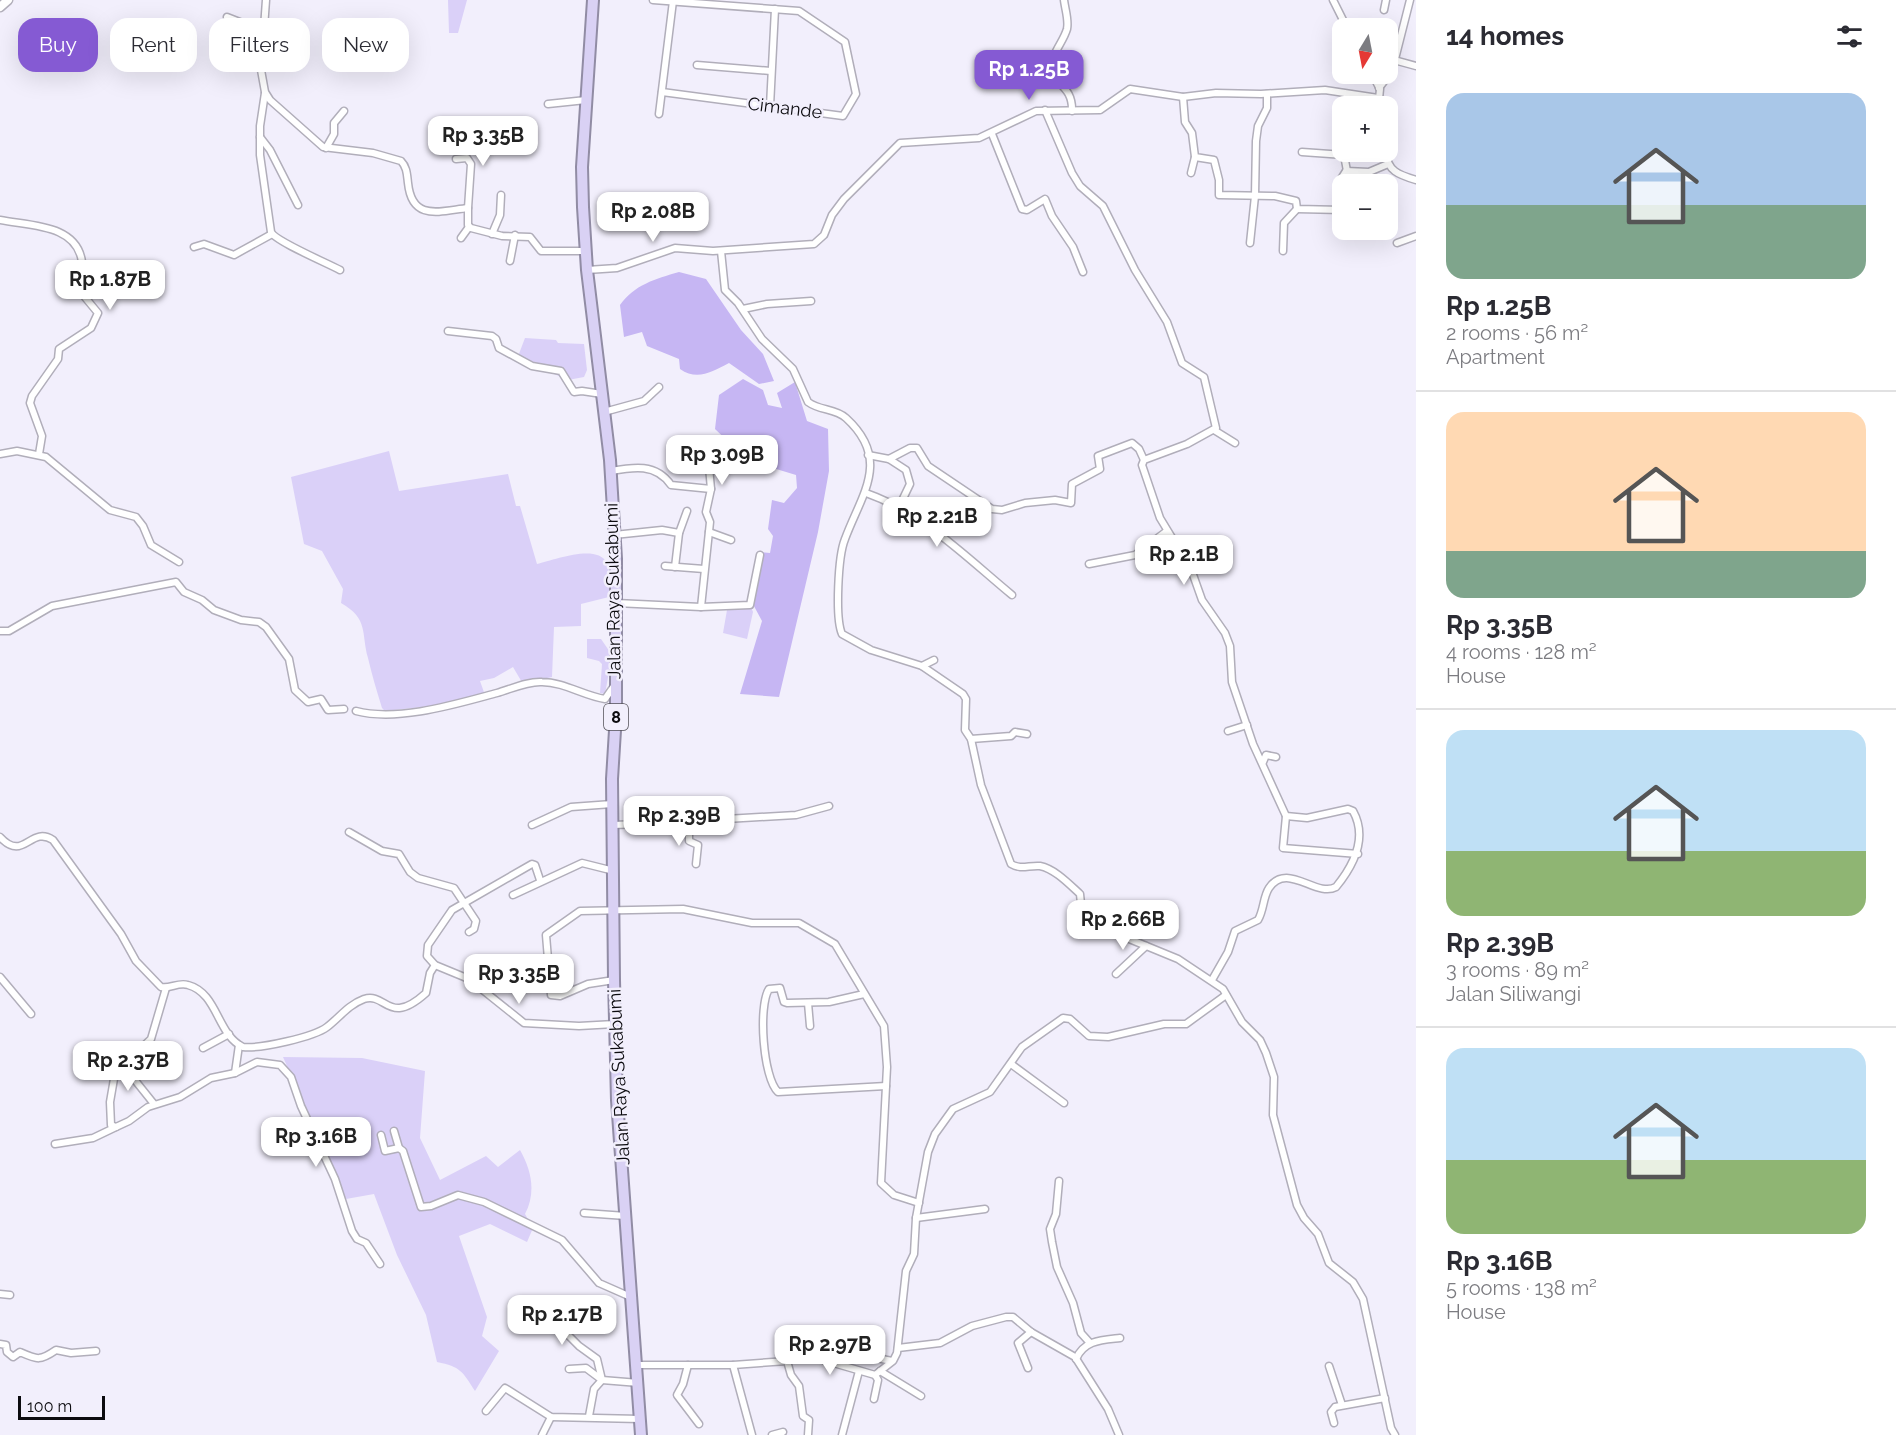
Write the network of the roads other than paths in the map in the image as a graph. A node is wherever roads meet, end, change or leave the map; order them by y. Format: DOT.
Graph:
graph roads {
  1 [pos="8,0"];
  2 [pos="266,0"];
  3 [pos="593,0"];
  4 [pos="653,0"];
  5 [pos="1064,0"];
  6 [pos="1333,0"];
  7 [pos="1386,0"];
  8 [pos="1410,0"];
  9 [pos="673,1"];
  10 [pos="0,7"];
  11 [pos="775,9"];
  12 [pos="1384,10"];
  13 [pos="265,18"];
  14 [pos="1342,18"];
  15 [pos="1398,45"];
  16 [pos="1398,61"];
  17 [pos="697,65"];
  18 [pos="1416,66"];
  19 [pos="771,71"];
  20 [pos="262,72"];
  21 [pos="1377,84"];
  22 [pos="1383,84"];
  23 [pos="1379,88"];
  24 [pos="265,92"];
  25 [pos="662,92"];
  26 [pos="1267,94"];
  27 [pos="1362,96"];
  28 [pos="1380,96"];
  29 [pos="1183,97"];
  30 [pos="586,100"];
  31 [pos="548,104"];
  32 [pos="770,106"];
  33 [pos="1045,110"];
  34 [pos="344,111"];
  35 [pos="1072,111"];
  36 [pos="660,114"];
  37 [pos="992,134"];
  38 [pos="259,136"];
  39 [pos="326,148"];
  40 [pos="1302,152"];
  41 [pos="1195,157"];
  42 [pos="456,159"];
  43 [pos="1388,164"];
  44 [pos="1347,171"];
  45 [pos="1191,173"];
  46 [pos="1345,174"];
  47 [pos="1416,180"];
  48 [pos="501,195"];
  49 [pos="1255,196"];
  50 [pos="297,206"];
  51 [pos="468,208"];
  52 [pos="1332,208"];
  53 [pos="1297,209"];
  54 [pos="0,220"];
  55 [pos="468,227"];
  56 [pos="272,234"];
  57 [pos="492,234"];
  58 [pos="515,235"];
  59 [pos="1416,236"];
  60 [pos="461,238"];
  61 [pos="1250,243"];
  62 [pos="1397,243"];
  63 [pos="194,247"];
  64 [pos="721,250"];
  65 [pos="585,251"];
  66 [pos="1283,251"];
  67 [pos="510,261"];
  68 [pos="340,270"];
  69 [pos="587,270"];
  70 [pos="1083,272"];
  71 [pos="811,301"];
  72 [pos="742,309"];
  73 [pos="448,331"];
  74 [pos="659,387"];
  75 [pos="602,394"];
  76 [pos="604,412"];
  77 [pos="1214,430"];
  78 [pos="1235,443"];
  79 [pos="0,454"];
  80 [pos="39,454"];
  81 [pos="868,455"];
  82 [pos="889,459"];
  83 [pos="1144,460"];
  84 [pos="709,467"];
  85 [pos="611,471"];
  86 [pos="711,489"];
  87 [pos="867,493"];
  88 [pos="900,507"];
  89 [pos="687,511"];
  90 [pos="1167,531"];
  91 [pos="709,532"];
  92 [pos="679,533"];
  93 [pos="614,535"];
  94 [pos="731,540"];
  95 [pos="760,555"];
  96 [pos="179,562"];
  97 [pos="1089,564"];
  98 [pos="665,566"];
  99 [pos="675,567"];
  100 [pos="704,569"];
  101 [pos="1012,595"];
  102 [pos="616,603"];
  103 [pos="701,608"];
  104 [pos="0,632"];
  105 [pos="934,660"];
  106 [pos="922,666"];
  107 [pos="615,686"];
  108 [pos="344,709"];
  109 [pos="356,711"];
  110 [pos="1247,725"];
  111 [pos="1228,731"];
  112 [pos="1027,734"];
  113 [pos="970,739"];
  114 [pos="1276,757"];
  115 [pos="1263,762"];
  116 [pos="612,804"];
  117 [pos="829,806"];
  118 [pos="1286,816"];
  119 [pos="532,825"];
  120 [pos="612,825"];
  121 [pos="689,828"];
  122 [pos="349,832"];
  123 [pos="0,837"];
  124 [pos="1358,854"];
  125 [pos="696,864"];
  126 [pos="614,872"];
  127 [pos="540,880"];
  128 [pos="513,895"];
  129 [pos="465,903"];
  130 [pos="614,909"];
  131 [pos="469,932"];
  132 [pos="1146,946"];
  133 [pos="435,965"];
  134 [pos="1116,974"];
  135 [pos="0,977"];
  136 [pos="614,980"];
  137 [pos="1212,980"];
  138 [pos="166,988"];
  139 [pos="864,994"];
  140 [pos="1226,995"];
  141 [pos="808,1003"];
  142 [pos="31,1014"];
  143 [pos="615,1024"];
  144 [pos="810,1026"];
  145 [pos="230,1034"];
  146 [pos="238,1045"];
  147 [pos="203,1048"];
  148 [pos="122,1064"];
  149 [pos="1011,1064"];
  150 [pos="235,1073"];
  151 [pos="886,1086"];
  152 [pos="1064,1103"];
  153 [pos="154,1104"];
  154 [pos="116,1127"];
  155 [pos="394,1131"];
  156 [pos="381,1136"];
  157 [pos="55,1144"];
  158 [pos="399,1148"];
  159 [pos="1059,1181"];
  160 [pos="919,1203"];
  161 [pos="985,1209"];
  162 [pos="584,1213"];
  163 [pos="627,1216"];
  164 [pos="916,1218"];
  165 [pos="380,1264"];
  166 [pos="0,1294"];
  167 [pos="10,1295"];
  168 [pos="633,1298"];
  169 [pos="544,1311"];
  170 [pos="1031,1332"];
  171 [pos="1120,1338"];
  172 [pos="1090,1343"];
  173 [pos="0,1344"];
  174 [pos="898,1348"];
  175 [pos="96,1351"];
  176 [pos="850,1353"];
  177 [pos="1076,1359"];
  178 [pos="787,1361"];
  179 [pos="893,1361"];
  180 [pos="638,1365"];
  181 [pos="688,1365"];
  182 [pos="733,1365"];
  183 [pos="1329,1366"];
  184 [pos="1028,1368"];
  185 [pos="569,1369"];
  186 [pos="859,1371"];
  187 [pos="878,1373"];
  188 [pos="602,1380"];
  189 [pos="639,1383"];
  190 [pos="921,1396"];
  191 [pos="1385,1398"];
  192 [pos="874,1399"];
  193 [pos="1342,1405"];
  194 [pos="486,1411"];
  195 [pos="589,1416"];
  196 [pos="551,1417"];
  197 [pos="640,1419"];
  198 [pos="1334,1423"];
  199 [pos="699,1424"];
  200 [pos="783,1432"];
  201 [pos="542,1435"];
  202 [pos="641,1435"];
  203 [pos="752,1435"];
  204 [pos="772,1435"];
  205 [pos="808,1435"];
  206 [pos="842,1435"];
  207 [pos="1119,1435"];
  208 [pos="1395,1435"];
  1 -- 10 [label="main road"];
  2 -- 13 [label="street"];
  3 -- 30 [label="highway, Jalan Raya Sukabumi / 8"];
  4 -- 9 [label="street, Cimande"];
  5 -- 35 [label="street"];
  6 -- 14 [label="street"];
  7 -- 12 [label="street"];
  8 -- 15 [label="street"];
  9 -- 11 [label="street, Cimande"];
  9 -- 25 [label="street"];
  11 -- 19 [label="street"];
  11 -- 32 [label="street, Cimande"];
  16 -- 18 [label="street"];
  17 -- 19 [label="street"];
  19 -- 32 [label="street"];
  20 -- 24 [label="street"];
  21 -- 23 [label="street"];
  22 -- 23 [label="street"];
  23 -- 28 [label="street"];
  24 -- 38 [label="street"];
  24 -- 39 [label="street"];
  25 -- 32 [label="street, Cimande"];
  25 -- 36 [label="street"];
  26 -- 27 [label="street"];
  26 -- 29 [label="street"];
  26 -- 49 [label="street"];
  29 -- 35 [label="street"];
  29 -- 41 [label="street"];
  30 -- 31 [label="street"];
  30 -- 65 [label="highway, Jalan Raya Sukabumi / 8"];
  33 -- 35 [label="street"];
  33 -- 37 [label="street"];
  33 -- 77 [label="street"];
  34 -- 39 [label="street"];
  37 -- 64 [label="street"];
  37 -- 70 [label="street"];
  38 -- 50 [label="street"];
  38 -- 56 [label="street"];
  39 -- 51 [label="street"];
  40 -- 44 [label="street"];
  41 -- 45 [label="street"];
  41 -- 49 [label="street"];
  42 -- 51 [label="street"];
  43 -- 44 [label="street"];
  43 -- 47 [label="street"];
  44 -- 46 [label="street"];
  48 -- 57 [label="street"];
  49 -- 53 [label="street"];
  49 -- 61 [label="street"];
  51 -- 55 [label="street"];
  52 -- 53 [label="street"];
  53 -- 66 [label="street"];
  54 -- 80 [label="street"];
  55 -- 57 [label="street"];
  55 -- 60 [label="street"];
  56 -- 63 [label="street"];
  56 -- 68 [label="street"];
  57 -- 58 [label="street"];
  58 -- 65 [label="street"];
  58 -- 67 [label="street"];
  59 -- 62 [label="street"];
  64 -- 69 [label="street"];
  64 -- 72 [label="street"];
  65 -- 69 [label="highway, Jalan Raya Sukabumi / 8"];
  69 -- 75 [label="highway, Jalan Raya Sukabumi / 8"];
  71 -- 72 [label="street"];
  72 -- 81 [label="street"];
  73 -- 75 [label="street"];
  74 -- 76 [label="street"];
  75 -- 76 [label="highway, Jalan Raya Sukabumi / 8"];
  76 -- 85 [label="highway, Jalan Raya Sukabumi / 8"];
  77 -- 78 [label="street"];
  77 -- 83 [label="street"];
  79 -- 80 [label="street"];
  80 -- 96 [label="street"];
  81 -- 82 [label="street"];
  81 -- 87 [label="street"];
  82 -- 83 [label="street"];
  82 -- 88 [label="street"];
  83 -- 90 [label="street"];
  84 -- 86 [label="street"];
  85 -- 86 [label="street"];
  85 -- 93 [label="highway, Jalan Raya Sukabumi / 8"];
  86 -- 91 [label="street"];
  87 -- 88 [label="street"];
  87 -- 106 [label="street"];
  88 -- 101 [label="street"];
  89 -- 92 [label="street"];
  90 -- 97 [label="street"];
  90 -- 110 [label="street"];
  91 -- 94 [label="street"];
  91 -- 100 [label="street"];
  92 -- 93 [label="street"];
  92 -- 99 [label="street"];
  93 -- 102 [label="highway, Jalan Raya Sukabumi / 8"];
  95 -- 103 [label="street"];
  98 -- 99 [label="street"];
  99 -- 100 [label="street"];
  100 -- 103 [label="street"];
  102 -- 103 [label="street"];
  102 -- 107 [label="highway, Jalan Raya Sukabumi / 8"];
  104 -- 108 [label="street"];
  105 -- 106 [label="street"];
  106 -- 113 [label="street"];
  107 -- 109 [label="street"];
  107 -- 116 [label="highway, Jalan Raya Sukabumi / 8"];
  110 -- 111 [label="street"];
  110 -- 115 [label="street"];
  112 -- 113 [label="street"];
  113 -- 132 [label="street"];
  114 -- 115 [label="street"];
  115 -- 118 [label="street"];
  116 -- 119 [label="street"];
  116 -- 120 [label="highway, Jalan Raya Sukabumi / 8"];
  117 -- 121 [label="street"];
  118 -- 124 [label="street"];
  118 -- 124 [label="street"];
  120 -- 121 [label="street"];
  120 -- 126 [label="highway, Jalan Raya Sukabumi / 8"];
  121 -- 125 [label="street"];
  122 -- 129 [label="street"];
  123 -- 138 [label="street"];
  124 -- 137 [label="street"];
  126 -- 127 [label="street"];
  126 -- 130 [label="highway, Jalan Raya Sukabumi / 8"];
  127 -- 128 [label="street"];
  127 -- 129 [label="street"];
  129 -- 131 [label="street"];
  129 -- 133 [label="street"];
  130 -- 136 [label="highway, Jalan Raya Sukabumi / 8"];
  130 -- 136 [label="street"];
  130 -- 139 [label="street"];
  132 -- 134 [label="street"];
  132 -- 137 [label="street"];
  133 -- 143 [label="street"];
  133 -- 146 [label="street"];
  135 -- 142 [label="street"];
  136 -- 143 [label="highway, Jalan Raya Sukabumi / 8"];
  137 -- 140 [label="street"];
  138 -- 145 [label="street"];
  138 -- 148 [label="street"];
  139 -- 141 [label="street"];
  139 -- 151 [label="street"];
  140 -- 149 [label="street"];
  140 -- 191 [label="street"];
  141 -- 144 [label="street"];
  141 -- 151 [label="street"];
  143 -- 163 [label="highway, Jalan Raya Sukabumi / 8"];
  145 -- 146 [label="street"];
  145 -- 147 [label="street"];
  146 -- 150 [label="street"];
  148 -- 153 [label="street"];
  148 -- 154 [label="street"];
  149 -- 152 [label="street"];
  149 -- 160 [label="street"];
  150 -- 153 [label="street"];
  150 -- 165 [label="street"];
  151 -- 160 [label="street"];
  153 -- 154 [label="street"];
  154 -- 157 [label="street"];
  155 -- 158 [label="street"];
  156 -- 158 [label="street"];
  158 -- 168 [label="street"];
  159 -- 172 [label="street"];
  160 -- 164 [label="street"];
  161 -- 164 [label="street"];
  162 -- 163 [label="street"];
  163 -- 168 [label="highway, Jalan Raya Sukabumi / 8"];
  164 -- 174 [label="street"];
  166 -- 167 [label="street"];
  168 -- 180 [label="highway, Jalan Raya Sukabumi / 8"];
  169 -- 188 [label="street"];
  170 -- 174 [label="street"];
  170 -- 177 [label="street"];
  170 -- 184 [label="street"];
  171 -- 172 [label="street"];
  172 -- 177 [label="street"];
  173 -- 175 [label="street"];
  174 -- 179 [label="street"];
  176 -- 179 [label="street"];
  177 -- 207 [label="street"];
  178 -- 182 [label="street"];
  178 -- 186 [label="street"];
  178 -- 205 [label="street"];
  179 -- 187 [label="street"];
  180 -- 181 [label="street"];
  180 -- 189 [label="highway, Jalan Raya Sukabumi / 8"];
  181 -- 182 [label="street"];
  181 -- 199 [label="street"];
  182 -- 203 [label="street"];
  183 -- 193 [label="street"];
  185 -- 188 [label="street"];
  186 -- 187 [label="street"];
  186 -- 206 [label="street"];
  187 -- 190 [label="street"];
  187 -- 192 [label="street"];
  188 -- 189 [label="street"];
  188 -- 195 [label="street"];
  189 -- 197 [label="highway, Jalan Raya Sukabumi / 8"];
  191 -- 193 [label="street"];
  191 -- 208 [label="street"];
  193 -- 198 [label="street"];
  194 -- 196 [label="street"];
  195 -- 196 [label="street"];
  195 -- 197 [label="street"];
  196 -- 201 [label="street"];
  197 -- 202 [label="highway, Jalan Raya Sukabumi / 8"];
  200 -- 204 [label="street"];
}
